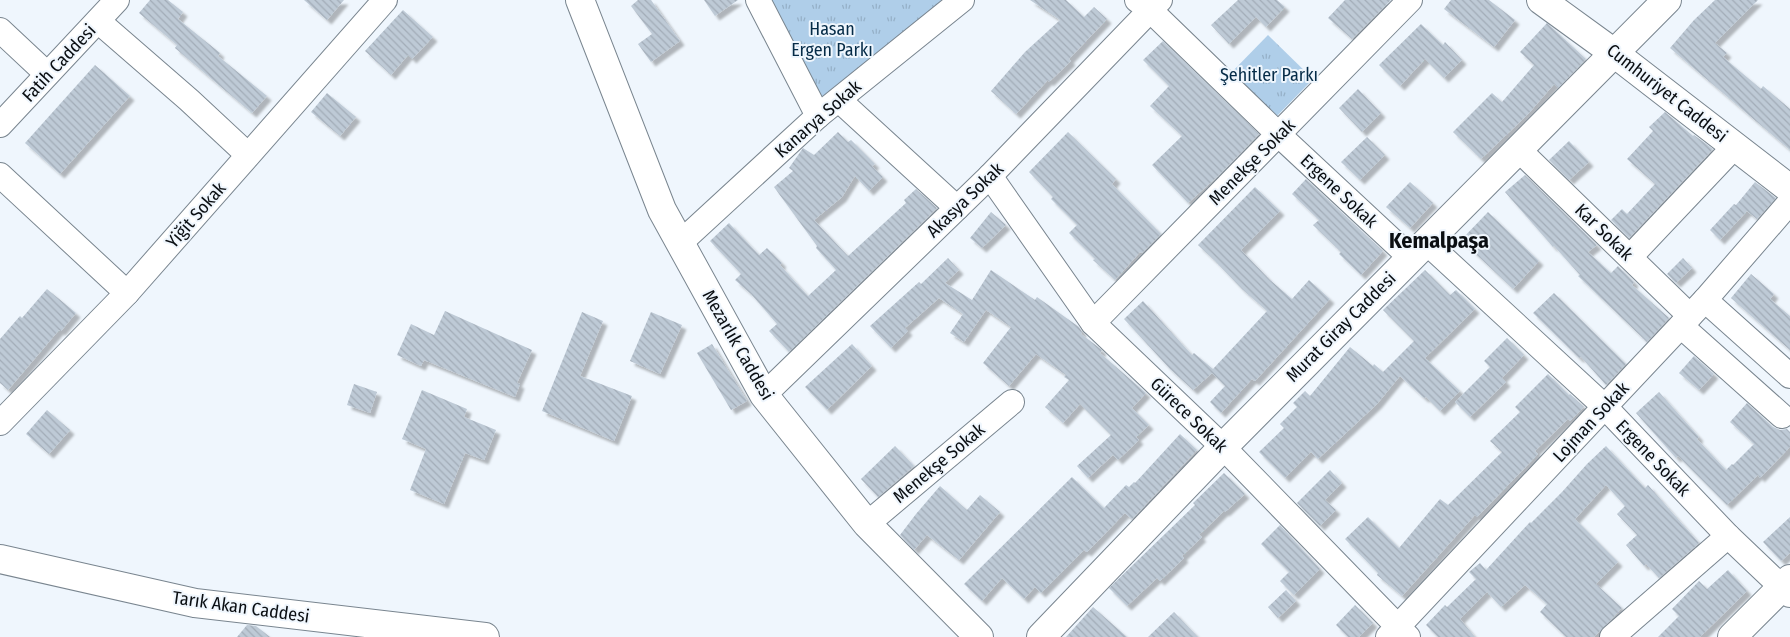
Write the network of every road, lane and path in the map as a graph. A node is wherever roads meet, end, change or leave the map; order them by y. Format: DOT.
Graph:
graph roads {
  1 [pos="117,0"];
  2 [pos="385,0"];
  3 [pos="580,0"];
  4 [pos="758,0"];
  5 [pos="962,0"];
  6 [pos="1410,0"];
  7 [pos="1541,0"];
  8 [pos="1667,0"];
  9 [pos="1149,3"];
  10 [pos="98,21"];
  11 [pos="0,30"];
  12 [pos="1614,52"];
  13 [pos="47,74"];
  14 [pos="839,100"];
  15 [pos="818,116"];
  16 [pos="0,125"];
  17 [pos="1279,135"];
  18 [pos="1735,146"];
  19 [pos="1518,149"];
  20 [pos="248,155"];
  21 [pos="0,175"];
  22 [pos="990,176"];
  23 [pos="1790,189"];
  24 [pos="1790,202"];
  25 [pos="957,208"];
  26 [pos="680,243"];
  27 [pos="1418,249"];
  28 [pos="1630,257"];
  29 [pos="127,293"];
  30 [pos="1692,314"];
  31 [pos="1093,322"];
  32 [pos="1790,376"];
  33 [pos="1790,380"];
  34 [pos="764,395"];
  35 [pos="1012,402"];
  36 [pos="1605,407"];
  37 [pos="0,423"];
  38 [pos="1223,447"];
  39 [pos="867,524"];
  40 [pos="1728,536"];
  41 [pos="0,559"];
  42 [pos="1787,587"];
  43 [pos="1398,634"];
  44 [pos="485,637"];
  45 [pos="979,637"];
  46 [pos="1041,637"];
  47 [pos="1612,637"];
  48 [pos="1732,637"];
  1 -- 10 [label="street, Fatih Caddesi"];
  2 -- 20 [label="street, Yiğit Sokak"];
  3 -- 26 [label="main road, Mezarlık Caddesi"];
  4 -- 15 [label="street"];
  5 -- 14 [label="street, Kanarya Sokak"];
  6 -- 17 [label="street, Menekşe Sokak"];
  7 -- 12 [label="main road, Cumhuriyet Caddesi"];
  8 -- 12 [label="main road, Murat Giray Caddesi"];
  9 -- 17 [label="street, Ergene Sokak"];
  9 -- 22 [label="street, Akasya Sokak"];
  10 -- 13 [label="street, Fatih Caddesi"];
  10 -- 20 [label="street"];
  11 -- 13 [label="street"];
  12 -- 18 [label="main road, Cumhuriyet Caddesi"];
  12 -- 19 [label="main road, Murat Giray Caddesi"];
  13 -- 16 [label="street, Fatih Caddesi"];
  14 -- 15 [label="street, Kanarya Sokak"];
  14 -- 25 [label="street"];
  15 -- 26 [label="street, Kanarya Sokak"];
  17 -- 27 [label="street, Ergene Sokak"];
  17 -- 31 [label="street, Menekşe Sokak"];
  18 -- 23 [label="main road, Cumhuriyet Caddesi"];
  18 -- 28 [label="street"];
  19 -- 27 [label="main road, Murat Giray Caddesi"];
  19 -- 28 [label="street, Kar Sokak"];
  20 -- 29 [label="street, Yiğit Sokak"];
  21 -- 29 [label="street"];
  22 -- 25 [label="street, Akasya Sokak"];
  22 -- 31 [label="street, Gürece Sokak"];
  24 -- 30 [label="street, Lojman Sokak"];
  25 -- 34 [label="street, Akasya Sokak"];
  26 -- 34 [label="main road, Mezarlık Caddesi"];
  27 -- 36 [label="street, Ergene Sokak"];
  27 -- 38 [label="main road, Murat Giray Caddesi"];
  28 -- 30 [label="street, Kar Sokak"];
  29 -- 37 [label="street, Yiğit Sokak"];
  30 -- 32 [label="street"];
  30 -- 33 [label="street, Kar Sokak"];
  30 -- 36 [label="street, Lojman Sokak"];
  31 -- 38 [label="street, Gürece Sokak"];
  34 -- 39 [label="main road, Mezarlık Caddesi"];
  35 -- 39 [label="street, Menekşe Sokak"];
  36 -- 40 [label="street, Ergene Sokak"];
  36 -- 43 [label="street, Lojman Sokak"];
  38 -- 43 [label="street, Gürece Sokak"];
  38 -- 46 [label="main road, Murat Giray Caddesi"];
  39 -- 45 [label="main road, Mezarlık Caddesi"];
  40 -- 42 [label="street, Ergene Sokak"];
  40 -- 47 [label="street"];
  41 -- 44 [label="main road, Tarık Akan Caddesi"];
  42 -- 48 [label="main road"];
}
